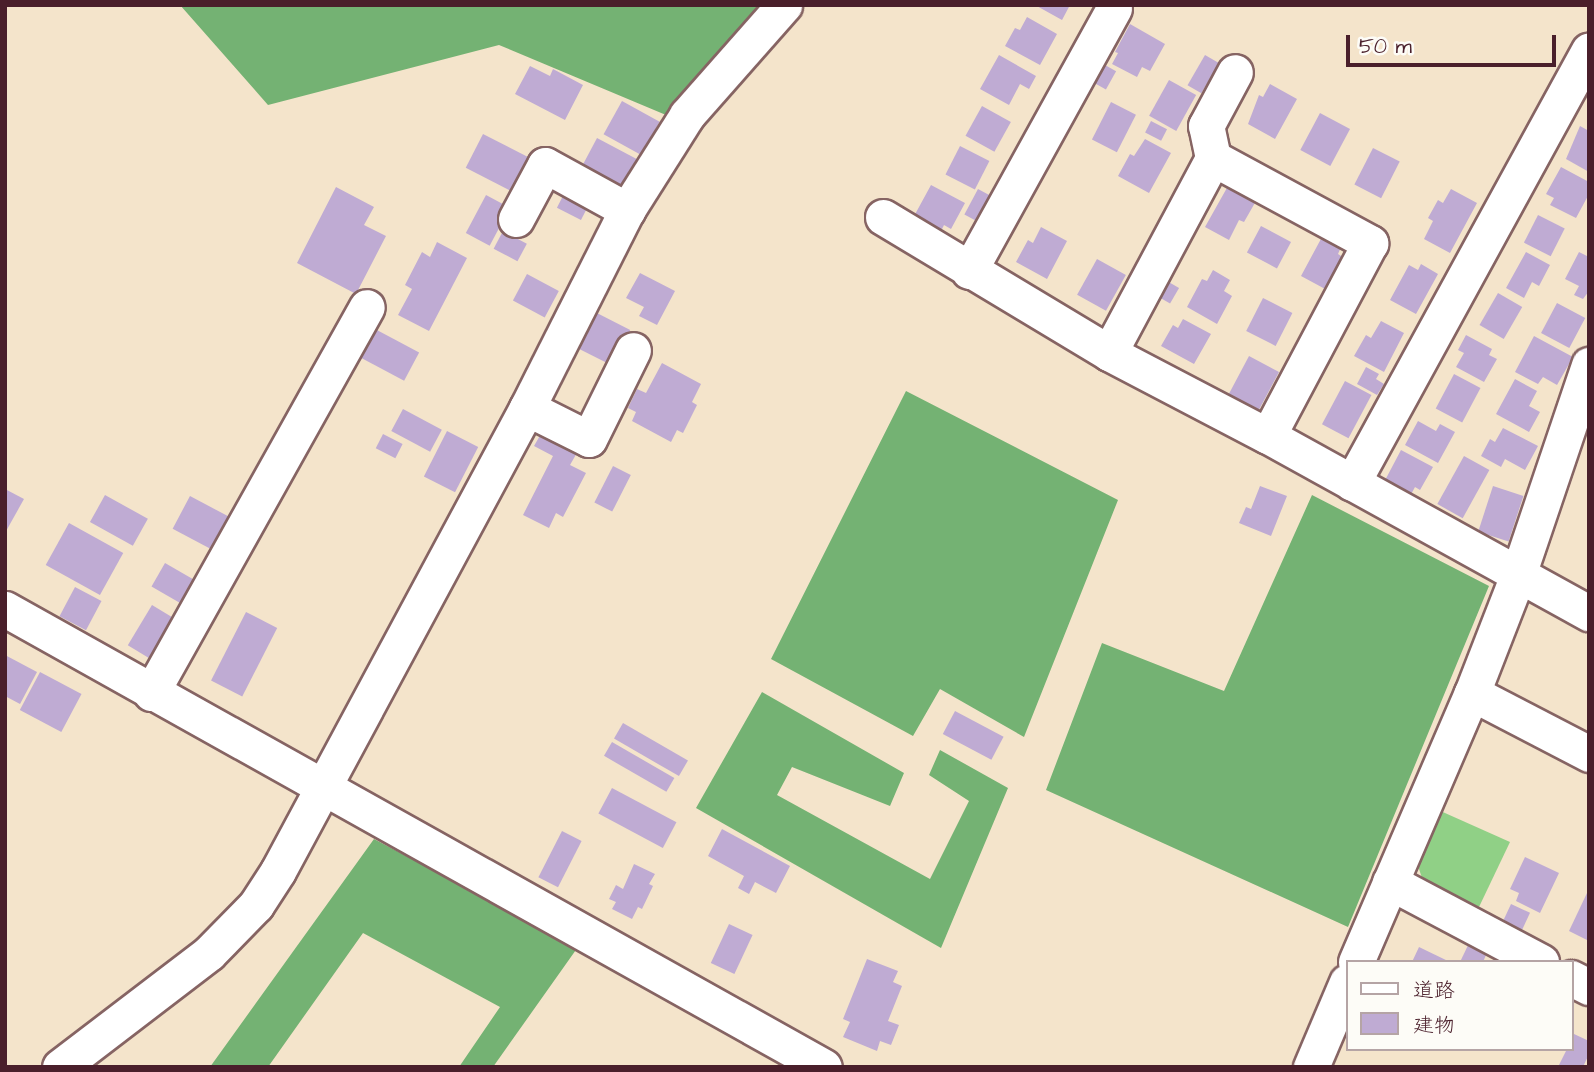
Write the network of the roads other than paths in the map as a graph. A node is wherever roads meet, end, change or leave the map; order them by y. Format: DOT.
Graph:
graph roads {
  1 [pos="784,5"];
  2 [pos="1114,8"];
  3 [pos="1589,51"];
  4 [pos="1235,72"];
  5 [pos="1213,158"];
  6 [pos="627,210"];
  7 [pos="883,217"];
  8 [pos="516,219"];
  9 [pos="970,271"];
  10 [pos="367,307"];
  11 [pos="633,350"];
  12 [pos="1109,353"];
  13 [pos="1589,365"];
  14 [pos="527,408"];
  15 [pos="1268,436"];
  16 [pos="1352,483"];
  17 [pos="1518,575"];
  18 [pos="5,609"];
  19 [pos="1589,613"];
  20 [pos="151,692"];
  21 [pos="1472,694"];
  22 [pos="1589,754"];
  23 [pos="323,785"];
  24 [pos="1390,883"];
  25 [pos="1357,960"];
  26 [pos="1537,960"];
  27 [pos="1573,979"];
  28 [pos="1346,984"];
  29 [pos="1589,988"];
  30 [pos="777,1056"];
  31 [pos="60,1067"];
  32 [pos="824,1067"];
  33 [pos="1311,1067"];
  1 -- 6 [label="street"];
  2 -- 9 [label="street"];
  3 -- 16 [label="street"];
  4 -- 5 [label="street"];
  5 -- 12 [label="street"];
  5 -- 15 [label="street"];
  6 -- 8 [label="street"];
  6 -- 14 [label="street"];
  7 -- 9 [label="street"];
  9 -- 12 [label="street"];
  10 -- 20 [label="street"];
  11 -- 14 [label="street"];
  12 -- 15 [label="street"];
  13 -- 17 [label="street"];
  14 -- 23 [label="street"];
  15 -- 16 [label="street"];
  16 -- 17 [label="street"];
  17 -- 19 [label="street"];
  17 -- 21 [label="street"];
  18 -- 20 [label="street"];
  20 -- 23 [label="street"];
  21 -- 22 [label="street"];
  21 -- 24 [label="street"];
  23 -- 30 [label="street"];
  23 -- 31 [label="street"];
  24 -- 25 [label="street"];
  24 -- 26 [label="street"];
  27 -- 29 [label="street"];
  28 -- 33 [label="street"];
  30 -- 32 [label="street"];
}
